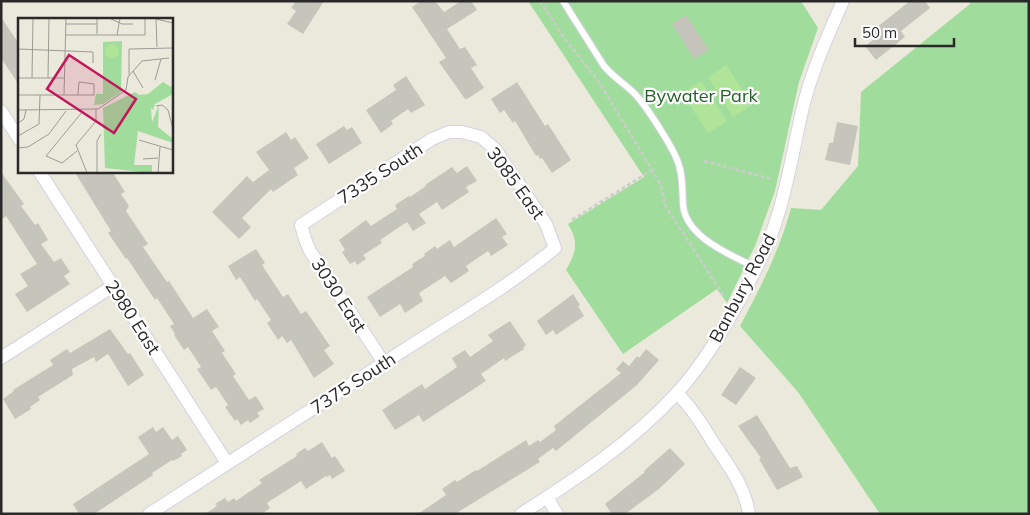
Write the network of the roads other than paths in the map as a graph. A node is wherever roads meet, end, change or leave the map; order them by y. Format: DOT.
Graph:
graph roads {
  1 [pos="563,1"];
  2 [pos="843,1"];
  3 [pos="1,111"];
  4 [pos="462,132"];
  5 [pos="18,137"];
  6 [pos="41,172"];
  7 [pos="301,224"];
  8 [pos="555,248"];
  9 [pos="756,268"];
  10 [pos="112,286"];
  11 [pos="1,358"];
  12 [pos="384,363"];
  13 [pos="677,393"];
  14 [pos="226,463"];
  15 [pos="547,497"];
  16 [pos="149,514"];
  17 [pos="521,514"];
  18 [pos="557,514"];
  19 [pos="749,514"];
  1 -- 9 [label="lane"];
  2 -- 9 [label="street, Banbury Road"];
  3 -- 5 [label="street"];
  4 -- 7 [label="street, 7335 South"];
  4 -- 8 [label="street, 3085 East"];
  6 -- 10 [label="street, 2980 East"];
  7 -- 12 [label="street, 3030 East"];
  8 -- 12 [label="street, 7375 South"];
  9 -- 13 [label="street, Banbury Road"];
  10 -- 11 [label="street"];
  10 -- 14 [label="street, 2980 East"];
  12 -- 14 [label="street, 7375 South"];
  13 -- 15 [label="street, Banbury Road"];
  13 -- 19 [label="street"];
  14 -- 16 [label="street, 7375 South"];
  15 -- 17 [label="street, Banbury Road"];
  15 -- 18 [label="street"];
}
